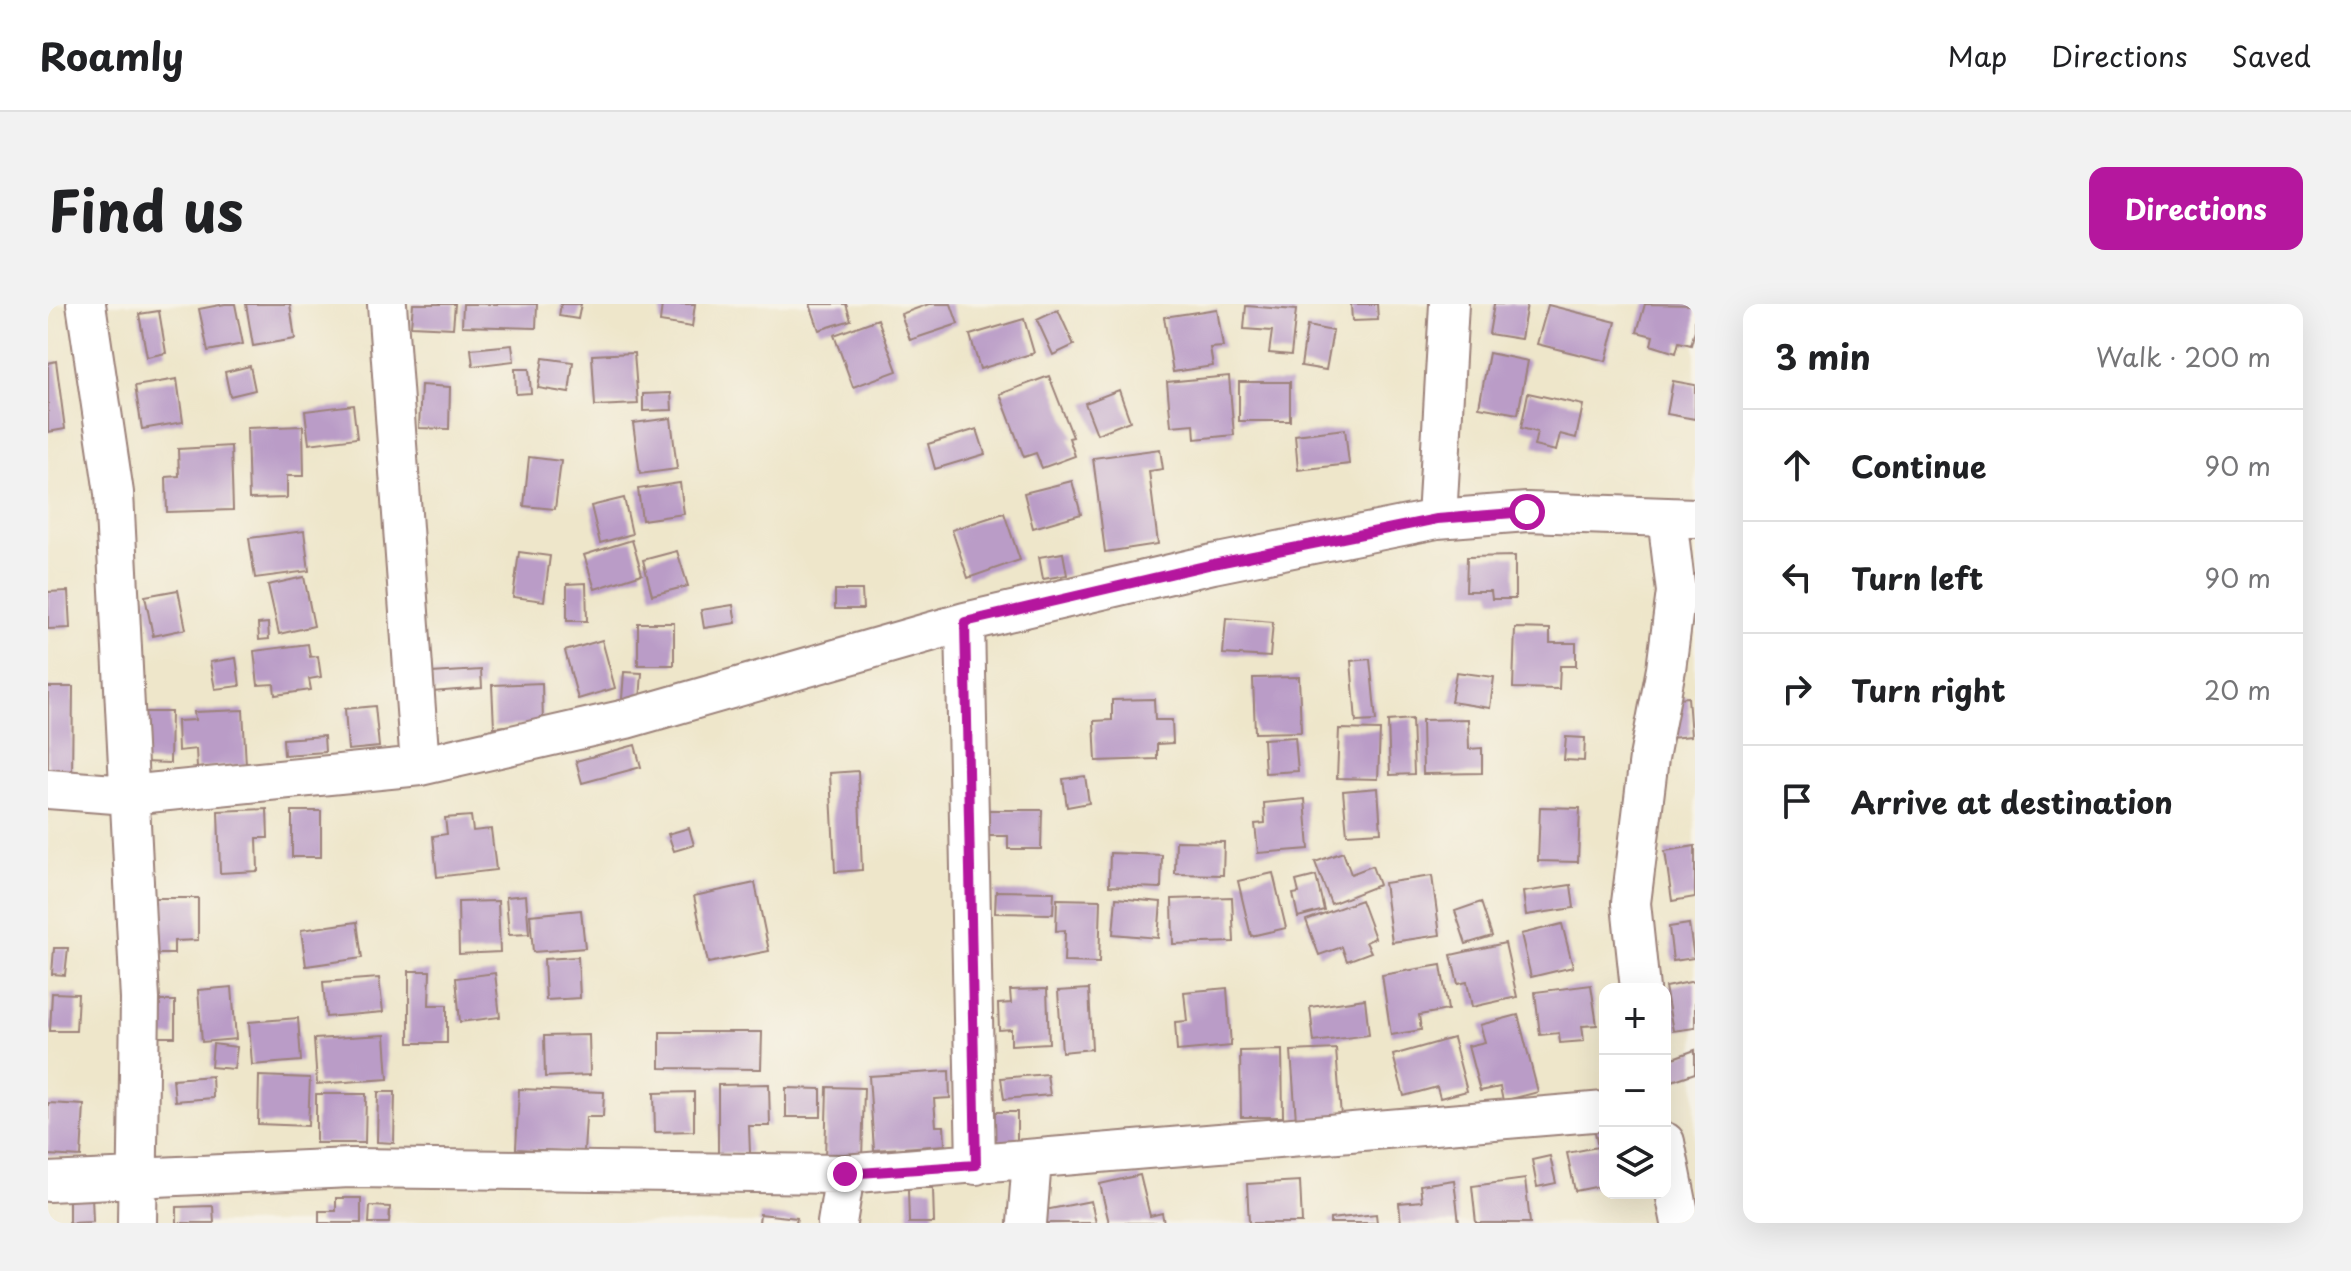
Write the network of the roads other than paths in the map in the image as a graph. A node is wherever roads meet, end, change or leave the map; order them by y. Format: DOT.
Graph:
graph roads {
  1 [pos="86,304"];
  2 [pos="387,304"];
  3 [pos="1449,304"];
  4 [pos="1681,517"];
  5 [pos="1437,519"];
  6 [pos="965,622"];
  7 [pos="420,766"];
  8 [pos="48,789"];
  9 [pos="128,795"];
  10 [pos="1639,983"];
  11 [pos="1599,1112"];
  12 [pos="1032,1160"];
  13 [pos="976,1165"];
  14 [pos="1671,1172"];
  15 [pos="845,1174"];
  16 [pos="138,1179"];
  17 [pos="48,1182"];
  18 [pos="137,1223"];
  19 [pos="837,1223"];
  20 [pos="1027,1223"];
  21 [pos="1681,1223"];
  1 -- 9 [label="street"];
  2 -- 7 [label="street"];
  3 -- 5 [label="street"];
  4 -- 5 [label="street"];
  4 -- 10 [label="street"];
  5 -- 6 [label="street"];
  6 -- 7 [label="street"];
  6 -- 13 [label="street"];
  7 -- 9 [label="street"];
  8 -- 9 [label="street"];
  9 -- 16 [label="street"];
  11 -- 12 [label="street"];
  12 -- 13 [label="street"];
  12 -- 20 [label="street"];
  13 -- 15 [label="street"];
  14 -- 21 [label="street"];
  15 -- 16 [label="street"];
  15 -- 19 [label="street"];
  16 -- 17 [label="street"];
  16 -- 18 [label="street"];
}
